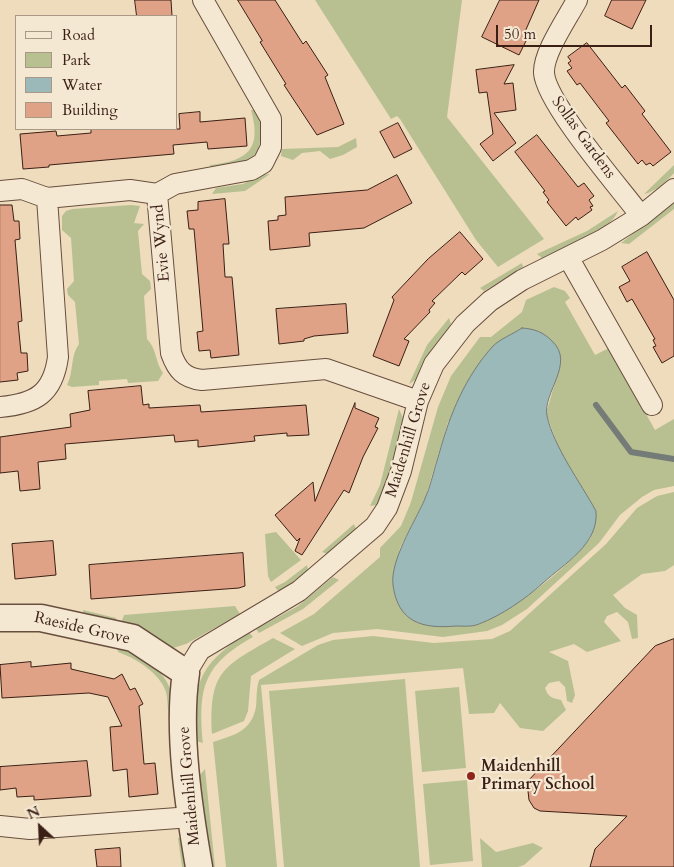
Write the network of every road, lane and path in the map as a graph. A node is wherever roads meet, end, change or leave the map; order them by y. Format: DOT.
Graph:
graph roads {
  1 [pos="203,0"];
  2 [pos="577,0"];
  3 [pos="674,189"];
  4 [pos="0,191"];
  5 [pos="157,194"];
  6 [pos="47,198"];
  7 [pos="641,216"];
  8 [pos="568,257"];
  9 [pos="418,401"];
  10 [pos="652,405"];
  11 [pos="0,407"];
  12 [pos="0,618"];
  13 [pos="186,673"];
  14 [pos="191,817"];
  15 [pos="0,826"];
  16 [pos="199,867"];
  1 -- 5 [label="street"];
  2 -- 7 [label="street, Sollas Gardens"];
  3 -- 7 [label="street, Maidenhill Grove"];
  4 -- 6 [label="street"];
  5 -- 6 [label="street, Evie Wynd"];
  5 -- 9 [label="street, Evie Wynd"];
  6 -- 11 [label="street"];
  7 -- 8 [label="street, Maidenhill Grove"];
  8 -- 9 [label="street, Maidenhill Grove"];
  8 -- 10 [label="street"];
  9 -- 13 [label="street, Maidenhill Grove"];
  12 -- 13 [label="street, Raeside Grove"];
  13 -- 14 [label="street, Maidenhill Grove"];
  14 -- 15 [label="street"];
  14 -- 16 [label="street, Maidenhill Grove"];
}
